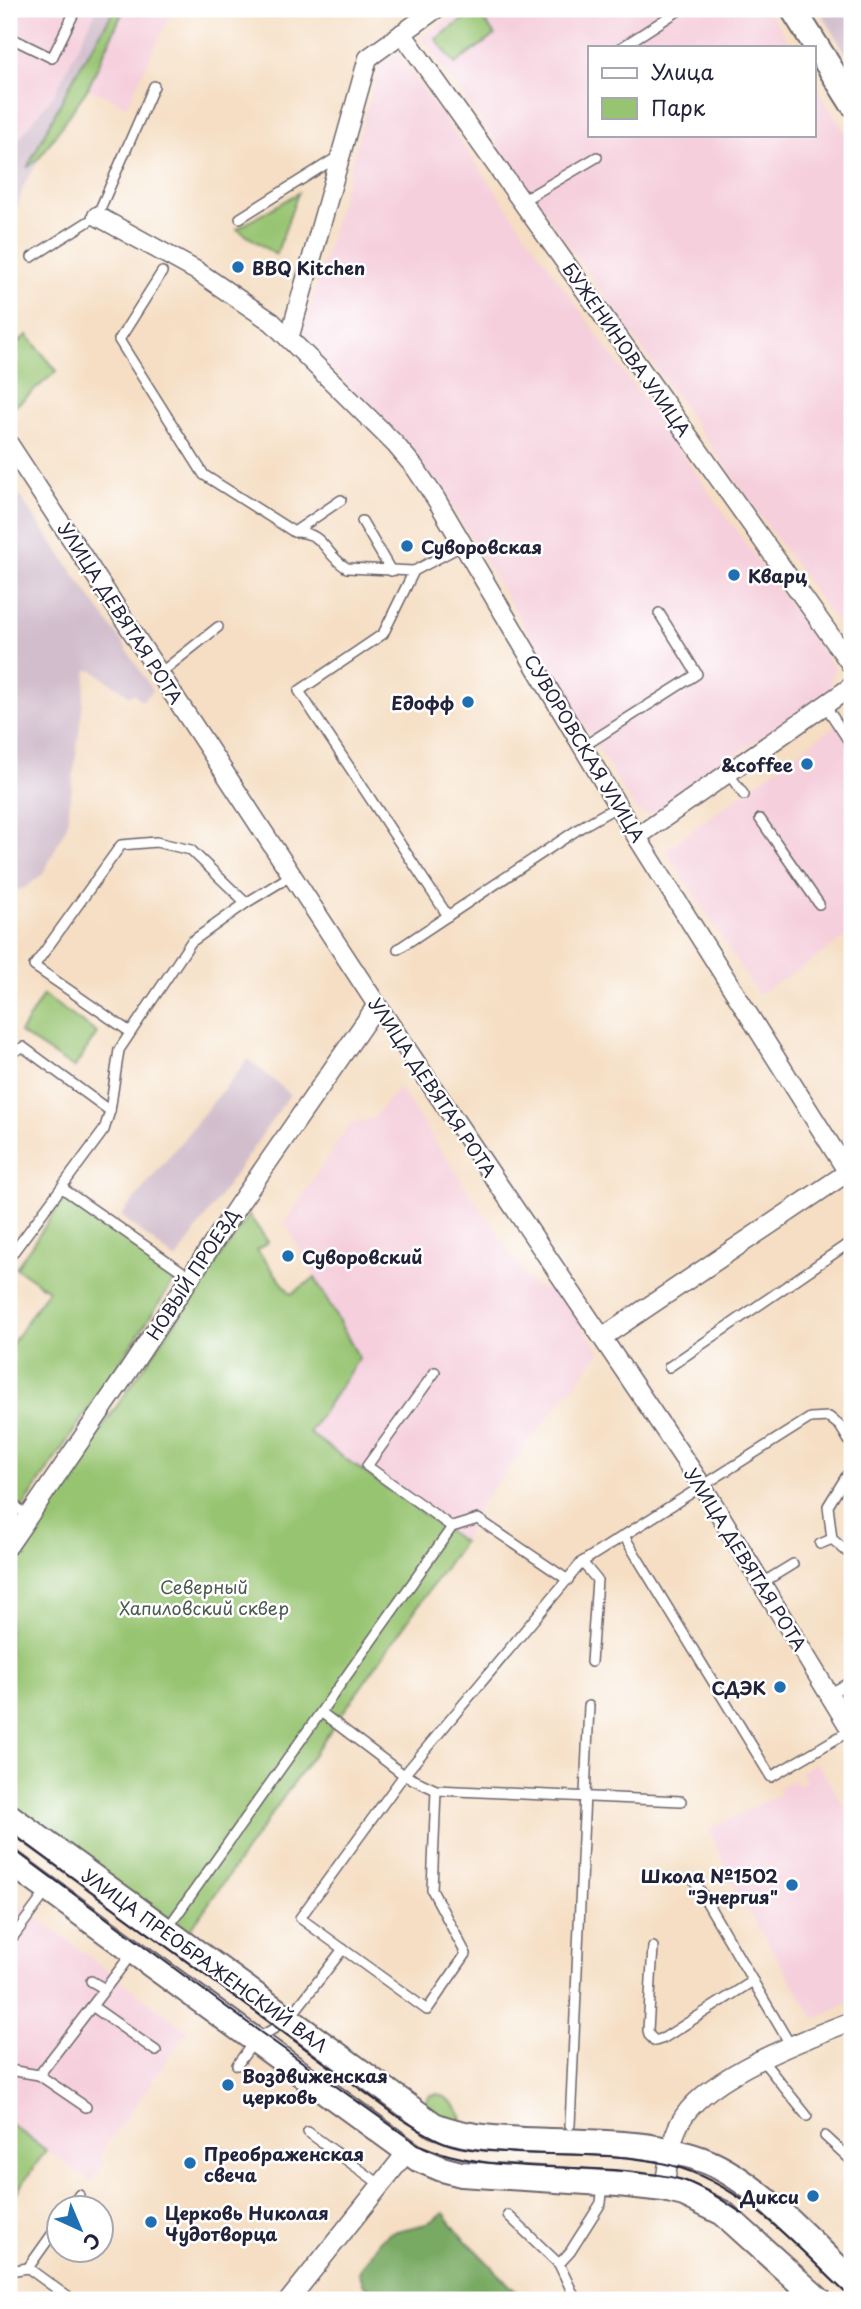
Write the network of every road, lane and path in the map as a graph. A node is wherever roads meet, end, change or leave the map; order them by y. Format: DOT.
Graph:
graph roads {
  1 [pos="76,9"];
  2 [pos="436,9"];
  3 [pos="681,9"];
  4 [pos="793,9"];
  5 [pos="402,33"];
  6 [pos="9,37"];
  7 [pos="624,46"];
  8 [pos="154,86"];
  9 [pos="852,103"];
  10 [pos="339,156"];
  11 [pos="597,157"];
  12 [pos="522,201"];
  13 [pos="97,216"];
  14 [pos="240,218"];
  15 [pos="32,257"];
  16 [pos="162,272"];
  17 [pos="289,339"];
  18 [pos="9,444"];
  19 [pos="341,500"];
  20 [pos="362,521"];
  21 [pos="294,532"];
  22 [pos="463,545"];
  23 [pos="391,570"];
  24 [pos="414,571"];
  25 [pos="659,613"];
  26 [pos="218,626"];
  27 [pos="852,666"];
  28 [pos="159,674"];
  29 [pos="852,686"];
  30 [pos="825,705"];
  31 [pos="584,746"];
  32 [pos="852,746"];
  33 [pos="729,773"];
  34 [pos="744,795"];
  35 [pos="618,806"];
  36 [pos="760,819"];
  37 [pos="638,837"];
  38 [pos="292,875"];
  39 [pos="246,903"];
  40 [pos="819,904"];
  41 [pos="448,916"];
  42 [pos="398,949"];
  43 [pos="377,1005"];
  44 [pos="130,1032"];
  45 [pos="9,1054"];
  46 [pos="110,1111"];
  47 [pos="850,1176"];
  48 [pos="62,1188"];
  49 [pos="852,1241"];
  50 [pos="10,1253"];
  51 [pos="190,1277"];
  52 [pos="603,1337"];
  53 [pos="669,1367"];
  54 [pos="435,1372"];
  55 [pos="852,1446"];
  56 [pos="852,1467"];
  57 [pos="703,1487"];
  58 [pos="9,1502"];
  59 [pos="29,1516"];
  60 [pos="452,1527"];
  61 [pos="624,1536"];
  62 [pos="832,1539"];
  63 [pos="820,1544"];
  64 [pos="9,1545"];
  65 [pos="852,1556"];
  66 [pos="582,1562"];
  67 [pos="793,1564"];
  68 [pos="568,1580"];
  69 [pos="762,1583"];
  70 [pos="591,1662"];
  71 [pos="852,1681"];
  72 [pos="829,1694"];
  73 [pos="589,1706"];
  74 [pos="321,1713"];
  75 [pos="852,1731"];
  76 [pos="404,1775"];
  77 [pos="436,1790"];
  78 [pos="586,1797"];
  79 [pos="681,1801"];
  80 [pos="9,1816"];
  81 [pos="9,1861"];
  82 [pos="695,1882"];
  83 [pos="48,1890"];
  84 [pos="165,1931"];
  85 [pos="13,1937"];
  86 [pos="653,1947"];
  87 [pos="343,1949"];
  88 [pos="134,1951"];
  89 [pos="91,1981"];
  90 [pos="753,1981"];
  91 [pos="105,1989"];
  92 [pos="92,2006"];
  93 [pos="288,2020"];
  94 [pos="852,2021"];
  95 [pos="254,2040"];
  96 [pos="791,2046"];
  97 [pos="156,2051"];
  98 [pos="762,2060"];
  99 [pos="237,2065"];
  100 [pos="9,2070"];
  101 [pos="40,2075"];
  102 [pos="86,2107"];
  103 [pos="807,2116"];
  104 [pos="570,2125"];
  105 [pos="308,2132"];
  106 [pos="825,2136"];
  107 [pos="671,2151"];
  108 [pos="407,2152"];
  109 [pos="852,2161"];
  110 [pos="603,2182"];
  111 [pos="381,2185"];
  112 [pos="664,2189"];
  113 [pos="508,2215"];
  114 [pos="46,2243"];
  115 [pos="559,2264"];
  116 [pos="29,2268"];
  117 [pos="9,2271"];
  118 [pos="852,2281"];
  119 [pos="72,2300"];
  120 [pos="289,2300"];
  121 [pos="576,2300"];
  122 [pos="819,2300"];
  1 -- 6 [label="lane"];
  2 -- 5 [label="street"];
  3 -- 7 [label="lane"];
  4 -- 9 [label="main road"];
  5 -- 10 [label="street"];
  5 -- 12 [label="street, БУЖЕНИНОВА УЛИЦА"];
  8 -- 13 [label="lane"];
  10 -- 14 [label="lane"];
  10 -- 17 [label="street"];
  11 -- 12 [label="lane"];
  12 -- 27 [label="street, БУЖЕНИНОВА УЛИЦА"];
  13 -- 15 [label="lane"];
  13 -- 17 [label="street, СУВОРОВСКАЯ УЛИЦА"];
  16 -- 21 [label="lane"];
  17 -- 22 [label="street, СУВОРОВСКАЯ УЛИЦА"];
  18 -- 28 [label="street, УЛИЦА ДЕВЯТАЯ РОТА"];
  19 -- 21 [label="lane"];
  20 -- 23 [label="lane"];
  21 -- 23 [label="lane"];
  22 -- 24 [label="lane"];
  22 -- 31 [label="street, СУВОРОВСКАЯ УЛИЦА"];
  23 -- 24 [label="lane"];
  24 -- 41 [label="lane"];
  25 -- 31 [label="lane"];
  26 -- 28 [label="lane"];
  28 -- 38 [label="street, УЛИЦА ДЕВЯТАЯ РОТА"];
  29 -- 30 [label="street"];
  30 -- 32 [label="lane"];
  30 -- 33 [label="street"];
  31 -- 35 [label="street, СУВОРОВСКАЯ УЛИЦА"];
  33 -- 34 [label="lane"];
  33 -- 37 [label="street"];
  35 -- 37 [label="street, СУВОРОВСКАЯ УЛИЦА"];
  35 -- 41 [label="lane"];
  36 -- 40 [label="lane"];
  37 -- 47 [label="street, СУВОРОВСКАЯ УЛИЦА"];
  38 -- 39 [label="lane"];
  38 -- 43 [label="street, УЛИЦА ДЕВЯТАЯ РОТА"];
  39 -- 44 [label="lane"];
  39 -- 44 [label="lane"];
  41 -- 42 [label="lane"];
  43 -- 51 [label="street, НОВЫЙ ПРОЕЗД"];
  43 -- 52 [label="street, УЛИЦА ДЕВЯТАЯ РОТА"];
  44 -- 46 [label="lane"];
  45 -- 46 [label="lane"];
  46 -- 48 [label="lane"];
  47 -- 52 [label="street"];
  48 -- 50 [label="lane"];
  48 -- 51 [label="lane"];
  49 -- 53 [label="lane"];
  51 -- 59 [label="street, НОВЫЙ ПРОЕЗД"];
  52 -- 57 [label="street, УЛИЦА ДЕВЯТАЯ РОТА"];
  54 -- 60 [label="lane"];
  55 -- 57 [label="lane"];
  56 -- 62 [label="lane"];
  57 -- 61 [label="lane"];
  57 -- 69 [label="street, УЛИЦА ДЕВЯТАЯ РОТА"];
  58 -- 59 [label="lane"];
  59 -- 64 [label="street, НОВЫЙ ПРОЕЗД"];
  60 -- 68 [label="lane"];
  60 -- 74 [label="lane"];
  61 -- 66 [label="lane"];
  61 -- 75 [label="lane"];
  62 -- 63 [label="lane"];
  62 -- 65 [label="lane"];
  66 -- 68 [label="lane"];
  66 -- 70 [label="lane"];
  67 -- 69 [label="lane"];
  68 -- 76 [label="lane"];
  69 -- 72 [label="street, УЛИЦА ДЕВЯТАЯ РОТА"];
  71 -- 72 [label="lane"];
  72 -- 75 [label="street, УЛИЦА ДЕВЯТАЯ РОТА"];
  73 -- 78 [label="lane"];
  74 -- 76 [label="lane"];
  74 -- 84 [label="lane"];
  76 -- 77 [label="lane"];
  76 -- 87 [label="lane"];
  77 -- 78 [label="lane"];
  77 -- 87 [label="lane"];
  78 -- 79 [label="lane"];
  78 -- 104 [label="lane"];
  80 -- 84 [label="main road, УЛИЦА ПРЕОБРАЖЕНСКИЙ ВАЛ"];
  81 -- 83 [label="main road, УЛИЦА ПРЕОБРАЖЕНСКИЙ ВАЛ"];
  82 -- 90 [label="lane"];
  83 -- 85 [label="lane"];
  83 -- 88 [label="main road, УЛИЦА ПРЕОБРАЖЕНСКИЙ ВАЛ"];
  84 -- 93 [label="main road, УЛИЦА ПРЕОБРАЖЕНСКИЙ ВАЛ"];
  86 -- 90 [label="lane"];
  87 -- 93 [label="lane"];
  88 -- 91 [label="lane"];
  88 -- 95 [label="main road, УЛИЦА ПРЕОБРАЖЕНСКИЙ ВАЛ"];
  89 -- 91 [label="lane"];
  90 -- 96 [label="lane"];
  91 -- 92 [label="lane"];
  92 -- 97 [label="lane"];
  92 -- 101 [label="lane"];
  93 -- 95 [label="lane"];
  93 -- 107 [label="main road, УЛИЦА ПРЕОБРАЖЕНСКИЙ ВАЛ"];
  94 -- 96 [label="street"];
  95 -- 99 [label="lane"];
  95 -- 108 [label="main road, УЛИЦА ПРЕОБРАЖЕНСКИЙ ВАЛ"];
  96 -- 98 [label="street"];
  98 -- 103 [label="lane"];
  98 -- 107 [label="street"];
  100 -- 101 [label="lane"];
  101 -- 102 [label="lane"];
  105 -- 111 [label="lane"];
  106 -- 109 [label="lane"];
  107 -- 112 [label="street"];
  107 -- 118 [label="main road, УЛИЦА ПРЕОБРАЖЕНСКИЙ ВАЛ"];
  108 -- 110 [label="main road, УЛИЦА ПРЕОБРАЖЕНСКИЙ ВАЛ"];
  108 -- 111 [label="street"];
  110 -- 112 [label="main road, УЛИЦА ПРЕОБРАЖЕНСКИЙ ВАЛ"];
  110 -- 115 [label="lane"];
  111 -- 120 [label="street"];
  112 -- 122 [label="main road, УЛИЦА ПРЕОБРАЖЕНСКИЙ ВАЛ"];
  113 -- 115 [label="lane"];
  114 -- 116 [label="lane"];
  115 -- 121 [label="lane"];
  116 -- 117 [label="lane"];
  116 -- 119 [label="lane"];
}
